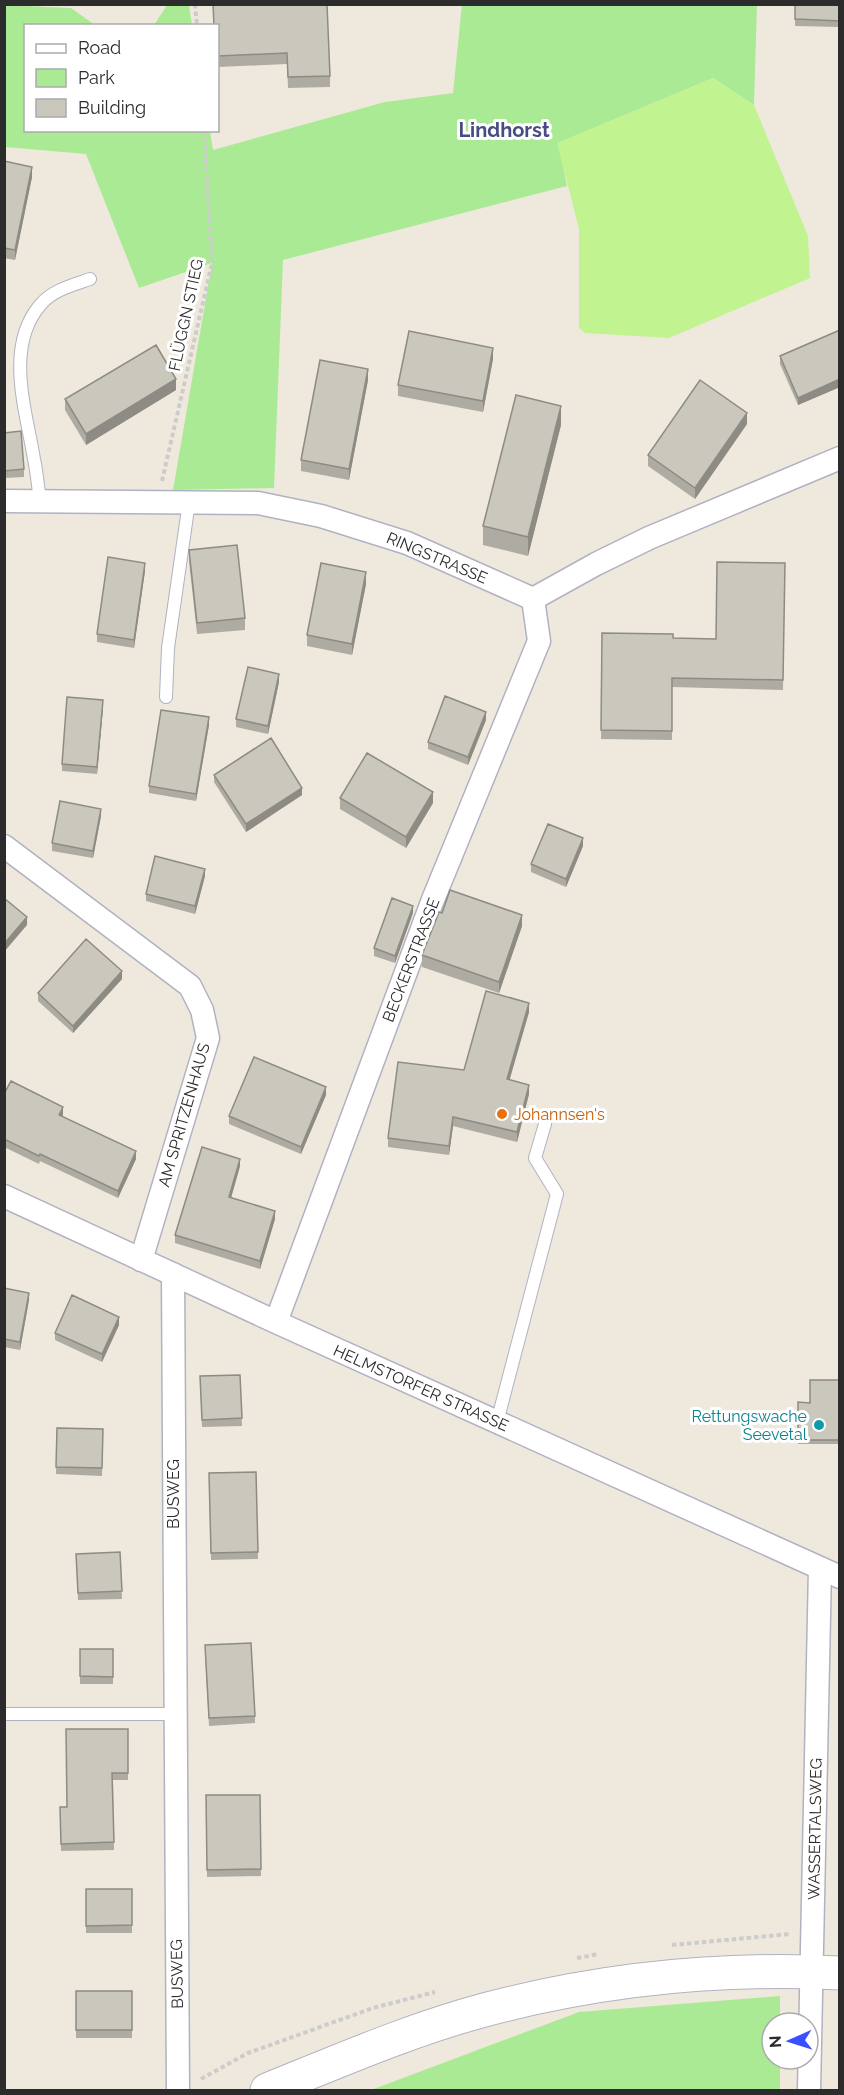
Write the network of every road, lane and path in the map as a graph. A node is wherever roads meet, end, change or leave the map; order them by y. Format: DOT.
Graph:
graph roads {
  1 [pos="195,4"];
  2 [pos="197,24"];
  3 [pos="204,132"];
  4 [pos="90,279"];
  5 [pos="840,459"];
  6 [pos="40,500"];
  7 [pos="4,501"];
  8 [pos="158,502"];
  9 [pos="189,502"];
  10 [pos="533,599"];
  11 [pos="166,697"];
  12 [pos="4,846"];
  13 [pos="545,1124"];
  14 [pos="4,1196"];
  15 [pos="141,1260"];
  16 [pos="173,1274"];
  17 [pos="276,1322"];
  18 [pos="497,1422"];
  19 [pos="830,1573"];
  20 [pos="4,1714"];
  21 [pos="174,1714"];
  22 [pos="826,1972"];
  23 [pos="178,2091"];
  24 [pos="267,2091"];
  25 [pos="809,2091"];
  1 -- 2 [label="path"];
  3 -- 8 [label="path, FLÜGGN STIEG"];
  4 -- 6 [label="lane"];
  5 -- 10 [label="street"];
  6 -- 7 [label="street, RINGSTRASSE"];
  6 -- 8 [label="street, RINGSTRASSE"];
  8 -- 9 [label="street, RINGSTRASSE"];
  9 -- 10 [label="street, RINGSTRASSE"];
  9 -- 11 [label="lane"];
  10 -- 17 [label="street, BECKERSTRASSE"];
  12 -- 15 [label="street, AM SPRITZENHAUS"];
  13 -- 18 [label="lane"];
  14 -- 15 [label="street, HELMSTORFER STRASSE"];
  15 -- 16 [label="street, HELMSTORFER STRASSE"];
  16 -- 17 [label="street, HELMSTORFER STRASSE"];
  16 -- 21 [label="street, BUSWEG"];
  17 -- 18 [label="street, HELMSTORFER STRASSE"];
  18 -- 19 [label="street, HELMSTORFER STRASSE"];
  19 -- 22 [label="street, WASSERTALSWEG"];
  20 -- 21 [label="lane"];
  21 -- 23 [label="street, BUSWEG"];
  22 -- 24 [label="main road"];
  22 -- 25 [label="street, WASSERTALSWEG"];
}
